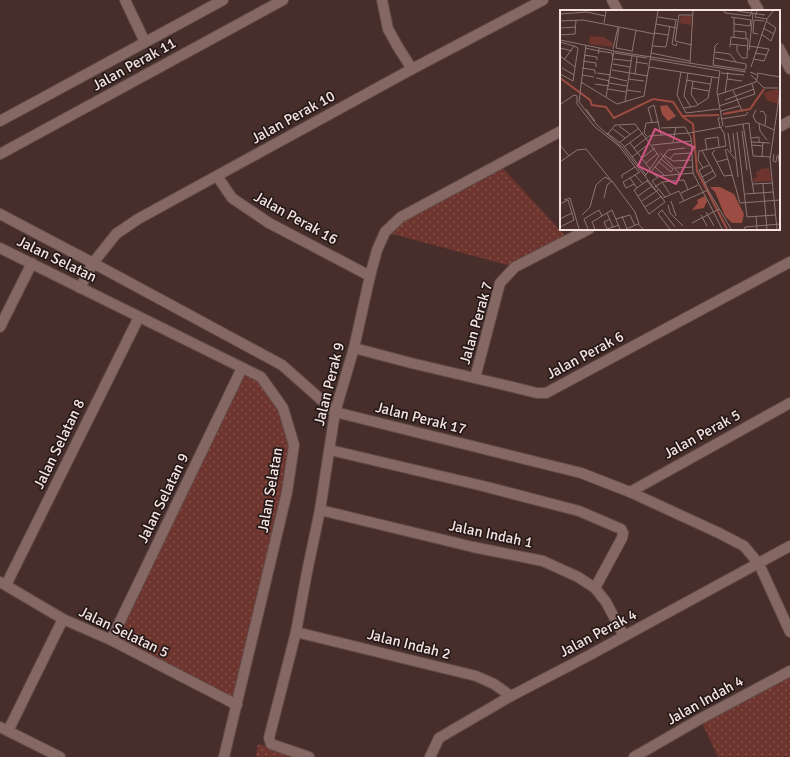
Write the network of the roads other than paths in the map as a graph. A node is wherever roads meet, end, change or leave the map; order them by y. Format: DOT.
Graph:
graph roads {
  1 [pos="125,0"];
  2 [pos="223,0"];
  3 [pos="283,0"];
  4 [pos="382,0"];
  5 [pos="543,0"];
  6 [pos="612,0"];
  7 [pos="753,0"];
  8 [pos="617,10"];
  9 [pos="758,10"];
  10 [pos="145,42"];
  11 [pos="780,50"];
  12 [pos="412,69"];
  13 [pos="790,69"];
  14 [pos="0,121"];
  15 [pos="790,121"];
  16 [pos="780,126"];
  17 [pos="560,132"];
  18 [pos="0,154"];
  19 [pos="217,176"];
  20 [pos="0,214"];
  21 [pos="587,230"];
  22 [pos="0,248"];
  23 [pos="790,262"];
  24 [pos="32,263"];
  25 [pos="93,263"];
  26 [pos="370,276"];
  27 [pos="80,288"];
  28 [pos="139,317"];
  29 [pos="0,327"];
  30 [pos="354,348"];
  31 [pos="242,368"];
  32 [pos="475,378"];
  33 [pos="790,403"];
  34 [pos="335,412"];
  35 [pos="330,450"];
  36 [pos="630,492"];
  37 [pos="320,510"];
  38 [pos="790,546"];
  39 [pos="759,564"];
  40 [pos="3,583"];
  41 [pos="595,588"];
  42 [pos="63,619"];
  43 [pos="296,632"];
  44 [pos="790,632"];
  45 [pos="624,636"];
  46 [pos="111,640"];
  47 [pos="790,671"];
  48 [pos="511,696"];
  49 [pos="237,705"];
  50 [pos="4,729"];
  51 [pos="60,757"];
  52 [pos="224,757"];
  53 [pos="309,757"];
  54 [pos="430,757"];
  55 [pos="634,757"];
  1 -- 10 [label="street"];
  2 -- 10 [label="street, Jalan Perak 11"];
  3 -- 18 [label="street, Jalan Perak 11"];
  4 -- 12 [label="street"];
  5 -- 12 [label="street, Jalan Perak 10"];
  6 -- 8 [label="street"];
  7 -- 9 [label="street"];
  10 -- 14 [label="street, Jalan Perak 11"];
  11 -- 13 [label="street"];
  12 -- 19 [label="street, Jalan Perak 10"];
  15 -- 16 [label="street"];
  17 -- 26 [label="street, Jalan Perak 9"];
  19 -- 25 [label="street, Jalan Perak 10"];
  19 -- 26 [label="street, Jalan Perak 16"];
  20 -- 25 [label="street, Jalan Perak 17"];
  21 -- 32 [label="street, Jalan Perak 7"];
  22 -- 24 [label="street, Jalan Selatan"];
  23 -- 32 [label="street, Jalan Perak 6"];
  24 -- 27 [label="street, Jalan Selatan"];
  24 -- 29 [label="street"];
  25 -- 27 [label="street, Jalan Perak 10"];
  25 -- 34 [label="street, Jalan Perak 17"];
  26 -- 30 [label="street, Jalan Perak 9"];
  27 -- 28 [label="street, Jalan Selatan"];
  28 -- 31 [label="street, Jalan Selatan"];
  28 -- 40 [label="street, Jalan Selatan 8"];
  30 -- 32 [label="street, Jalan Perak 6"];
  30 -- 34 [label="street, Jalan Perak 9"];
  31 -- 46 [label="street, Jalan Selatan 9"];
  31 -- 49 [label="street, Jalan Selatan"];
  33 -- 36 [label="street, Jalan Perak 5"];
  34 -- 35 [label="street, Jalan Perak 9"];
  34 -- 36 [label="street, Jalan Perak 17"];
  35 -- 37 [label="street, Jalan Perak 9"];
  35 -- 41 [label="street"];
  36 -- 39 [label="street, Jalan Perak 17"];
  37 -- 41 [label="street, Jalan Indah 1"];
  37 -- 43 [label="street, Jalan Perak 9"];
  38 -- 39 [label="street, Jalan Perak 4"];
  39 -- 44 [label="street, Jalan Perak 17"];
  39 -- 45 [label="street, Jalan Perak 4"];
  40 -- 42 [label="street, Jalan Selatan 5"];
  41 -- 45 [label="street, Jalan Indah 1"];
  42 -- 46 [label="street, Jalan Selatan 5"];
  42 -- 50 [label="street"];
  43 -- 48 [label="street, Jalan Indah 2"];
  43 -- 53 [label="street, Jalan Perak 9"];
  45 -- 48 [label="street, Jalan Perak 4"];
  46 -- 49 [label="street, Jalan Selatan 5"];
  47 -- 55 [label="street, Jalan Indah 4"];
  48 -- 54 [label="street, Jalan Perak 4"];
  49 -- 52 [label="street, Jalan Selatan"];
  50 -- 51 [label="street"];
}
